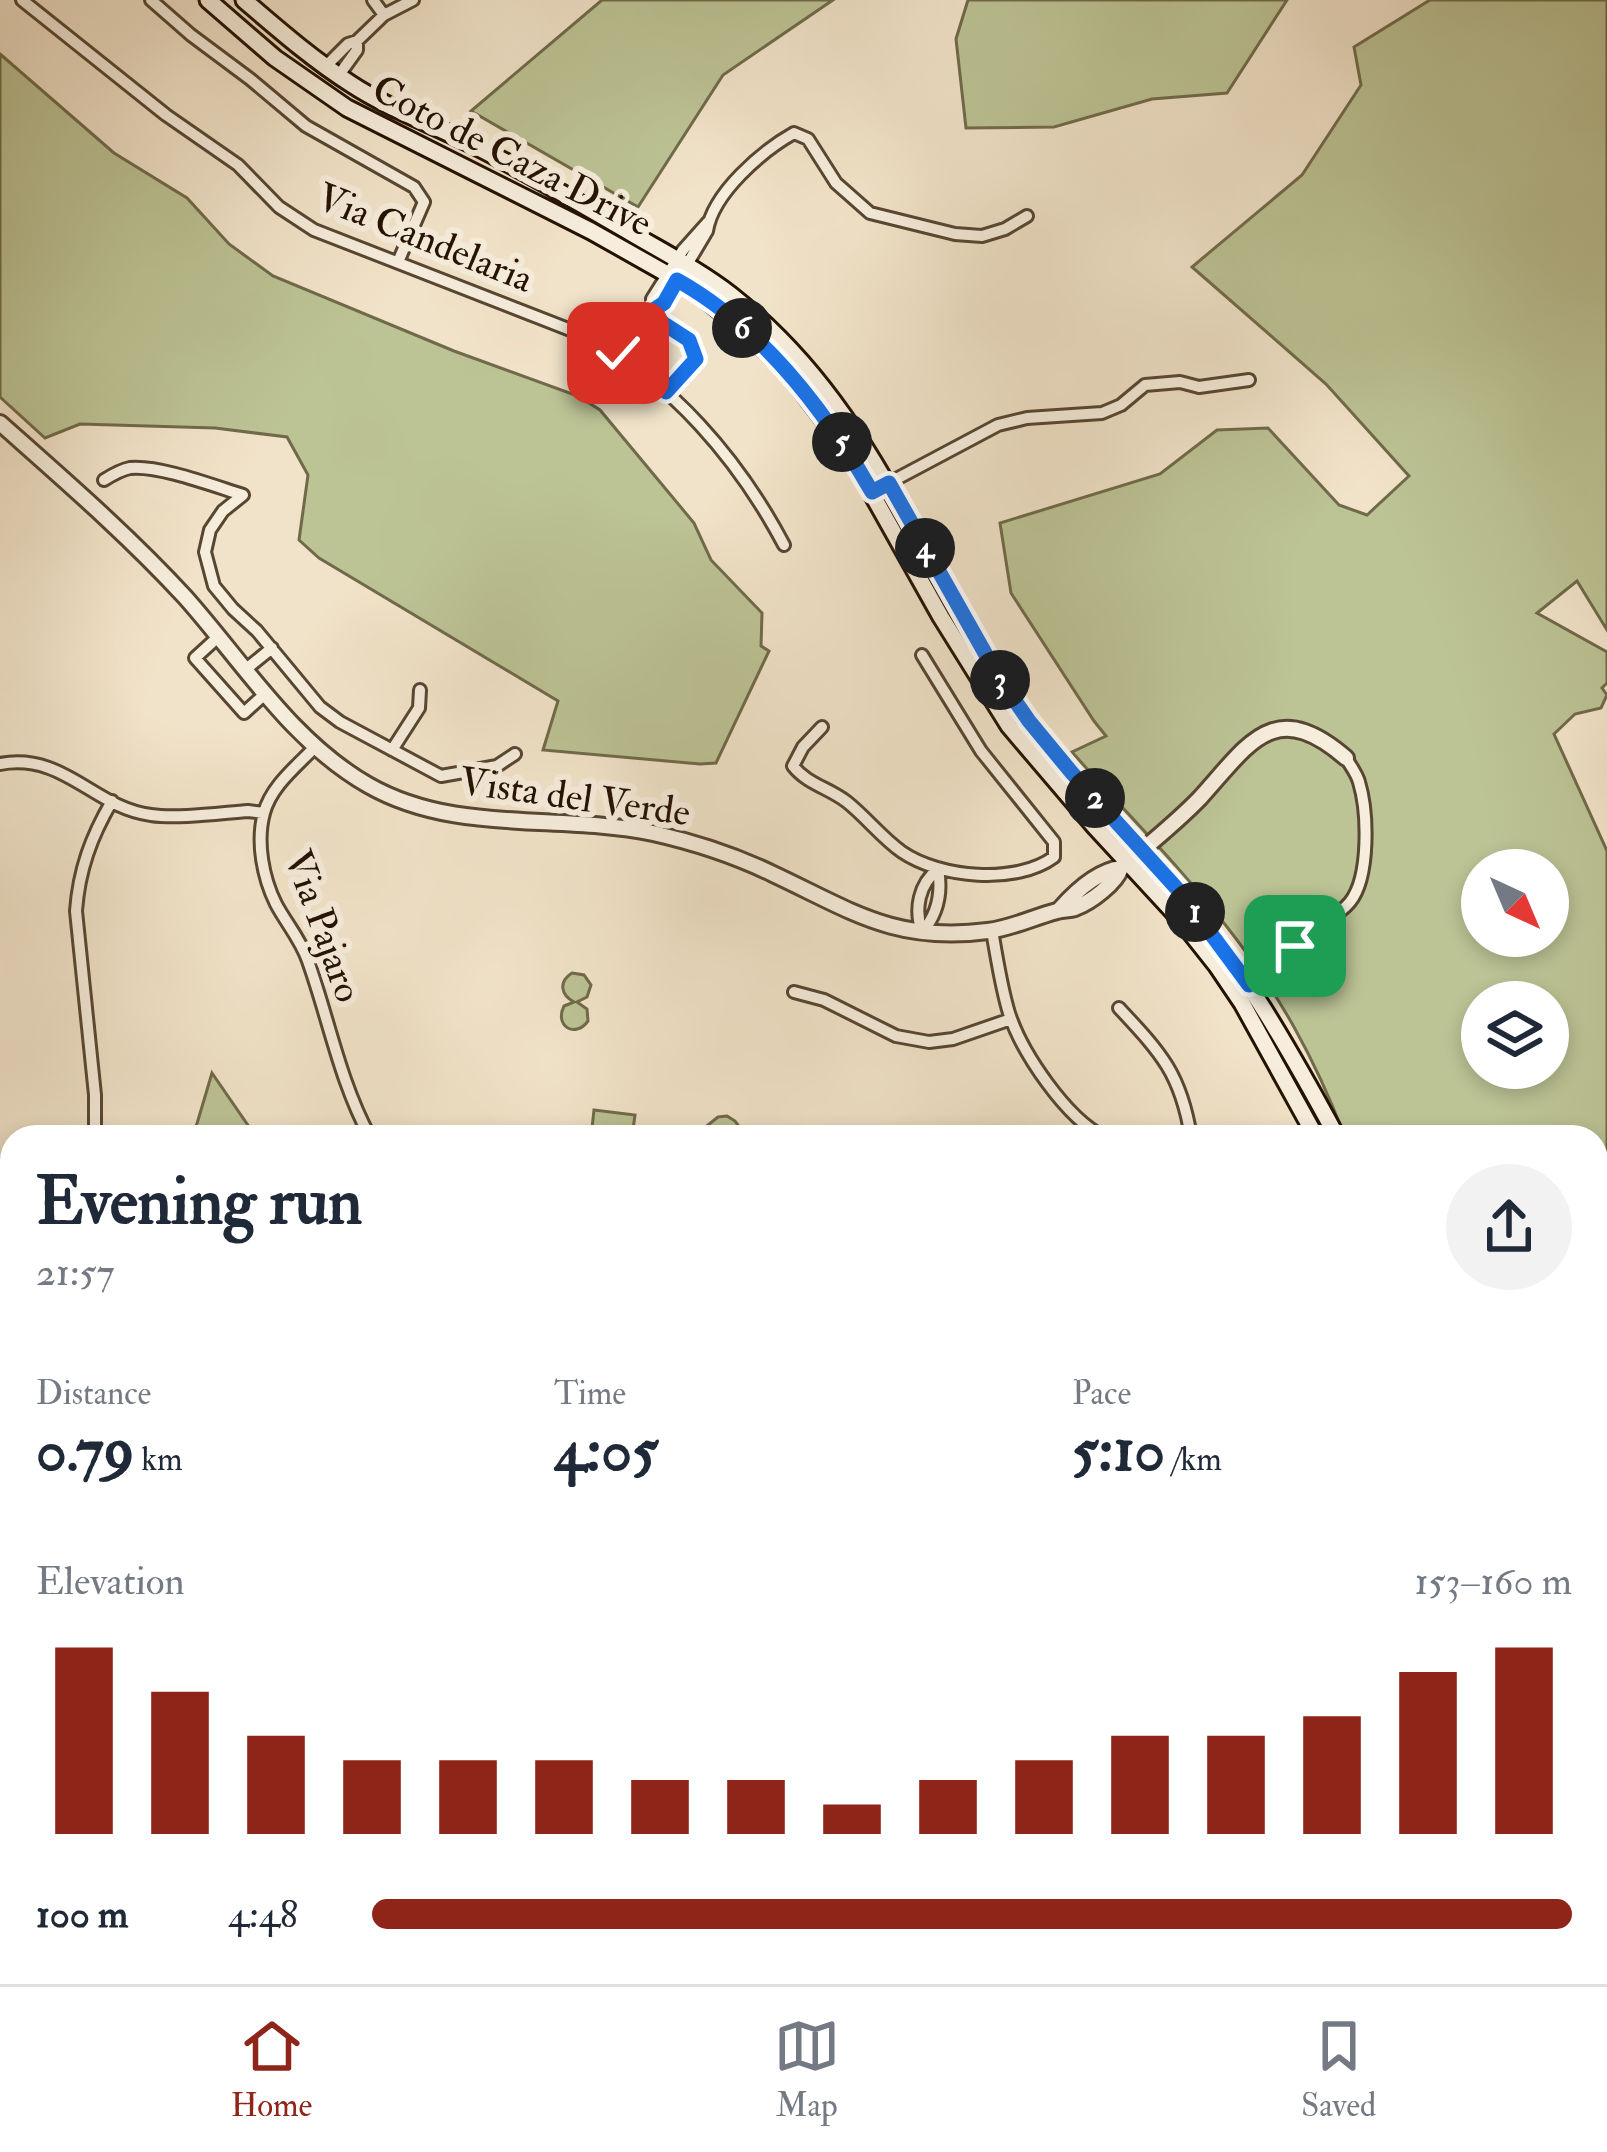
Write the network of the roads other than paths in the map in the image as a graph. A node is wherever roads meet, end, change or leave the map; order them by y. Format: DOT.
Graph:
graph roads {
  1 [pos="22,0"];
  2 [pos="151,0"];
  3 [pos="208,0"];
  4 [pos="244,0"];
  5 [pos="373,0"];
  6 [pos="413,0"];
  7 [pos="384,15"];
  8 [pos="332,71"];
  9 [pos="1027,216"];
  10 [pos="398,262"];
  11 [pos="676,270"];
  12 [pos="1249,380"];
  13 [pos="666,392"];
  14 [pos="0,423"];
  15 [pos="104,479"];
  16 [pos="889,483"];
  17 [pos="872,492"];
  18 [pos="784,545"];
  19 [pos="218,637"];
  20 [pos="272,648"];
  21 [pos="922,655"];
  22 [pos="245,670"];
  23 [pos="420,690"];
  24 [pos="266,693"];
  25 [pos="822,728"];
  26 [pos="315,747"];
  27 [pos="392,750"];
  28 [pos="515,754"];
  29 [pos="1346,758"];
  30 [pos="0,764"];
  31 [pos="112,801"];
  32 [pos="264,813"];
  33 [pos="1130,860"];
  34 [pos="938,869"];
  35 [pos="992,931"];
  36 [pos="922,932"];
  37 [pos="1249,985"];
  38 [pos="794,992"];
  39 [pos="1119,1008"];
  40 [pos="1011,1019"];
  41 [pos="95,1125"];
  42 [pos="363,1125"];
  43 [pos="1085,1125"];
  44 [pos="1188,1125"];
  45 [pos="1309,1125"];
  46 [pos="1330,1125"];
  1 -- 10 [label="street, Via Candelaria"];
  2 -- 10 [label="street"];
  3 -- 11 [label="main road, Coto de Caza Drive"];
  4 -- 8 [label="main road, Coto de Caza Drive"];
  5 -- 7 [label="street"];
  6 -- 7 [label="street"];
  7 -- 8 [label="street"];
  8 -- 11 [label="main road, Coto de Caza Drive"];
  9 -- 11 [label="street"];
  10 -- 13 [label="street, Via Candelaria"];
  11 -- 13 [label="street"];
  11 -- 16 [label="main road, Coto de Caza Drive"];
  11 -- 17 [label="main road, Coto de Caza Drive"];
  12 -- 16 [label="street"];
  13 -- 18 [label="street, Via Candelaria"];
  14 -- 19 [label="street, Vista del Verde"];
  15 -- 20 [label="street"];
  16 -- 17 [label="street"];
  16 -- 33 [label="main road, Coto de Caza Drive"];
  17 -- 33 [label="main road, Coto de Caza Drive"];
  19 -- 22 [label="street, Vista del Verde"];
  19 -- 24 [label="street"];
  20 -- 22 [label="street"];
  20 -- 27 [label="street"];
  21 -- 34 [label="street"];
  22 -- 24 [label="street, Vista del Verde"];
  23 -- 27 [label="street"];
  24 -- 26 [label="street, Vista del Verde"];
  25 -- 34 [label="street"];
  26 -- 32 [label="street, Via Pajaro"];
  26 -- 36 [label="street, Vista del Verde"];
  27 -- 28 [label="street"];
  29 -- 33 [label="street, Vista del Verde"];
  29 -- 37 [label="street"];
  30 -- 31 [label="street"];
  31 -- 32 [label="street"];
  31 -- 41 [label="street"];
  32 -- 42 [label="street, Via Pajaro"];
  33 -- 35 [label="street, Vista del Verde"];
  33 -- 37 [label="main road, Coto de Caza Drive"];
  33 -- 45 [label="main road, Coto de Caza Drive"];
  34 -- 36 [label="street"];
  35 -- 36 [label="street, Vista del Verde"];
  35 -- 40 [label="street"];
  37 -- 46 [label="main road, Coto de Caza Drive"];
  38 -- 40 [label="street"];
  39 -- 44 [label="street"];
  40 -- 43 [label="street"];
}
